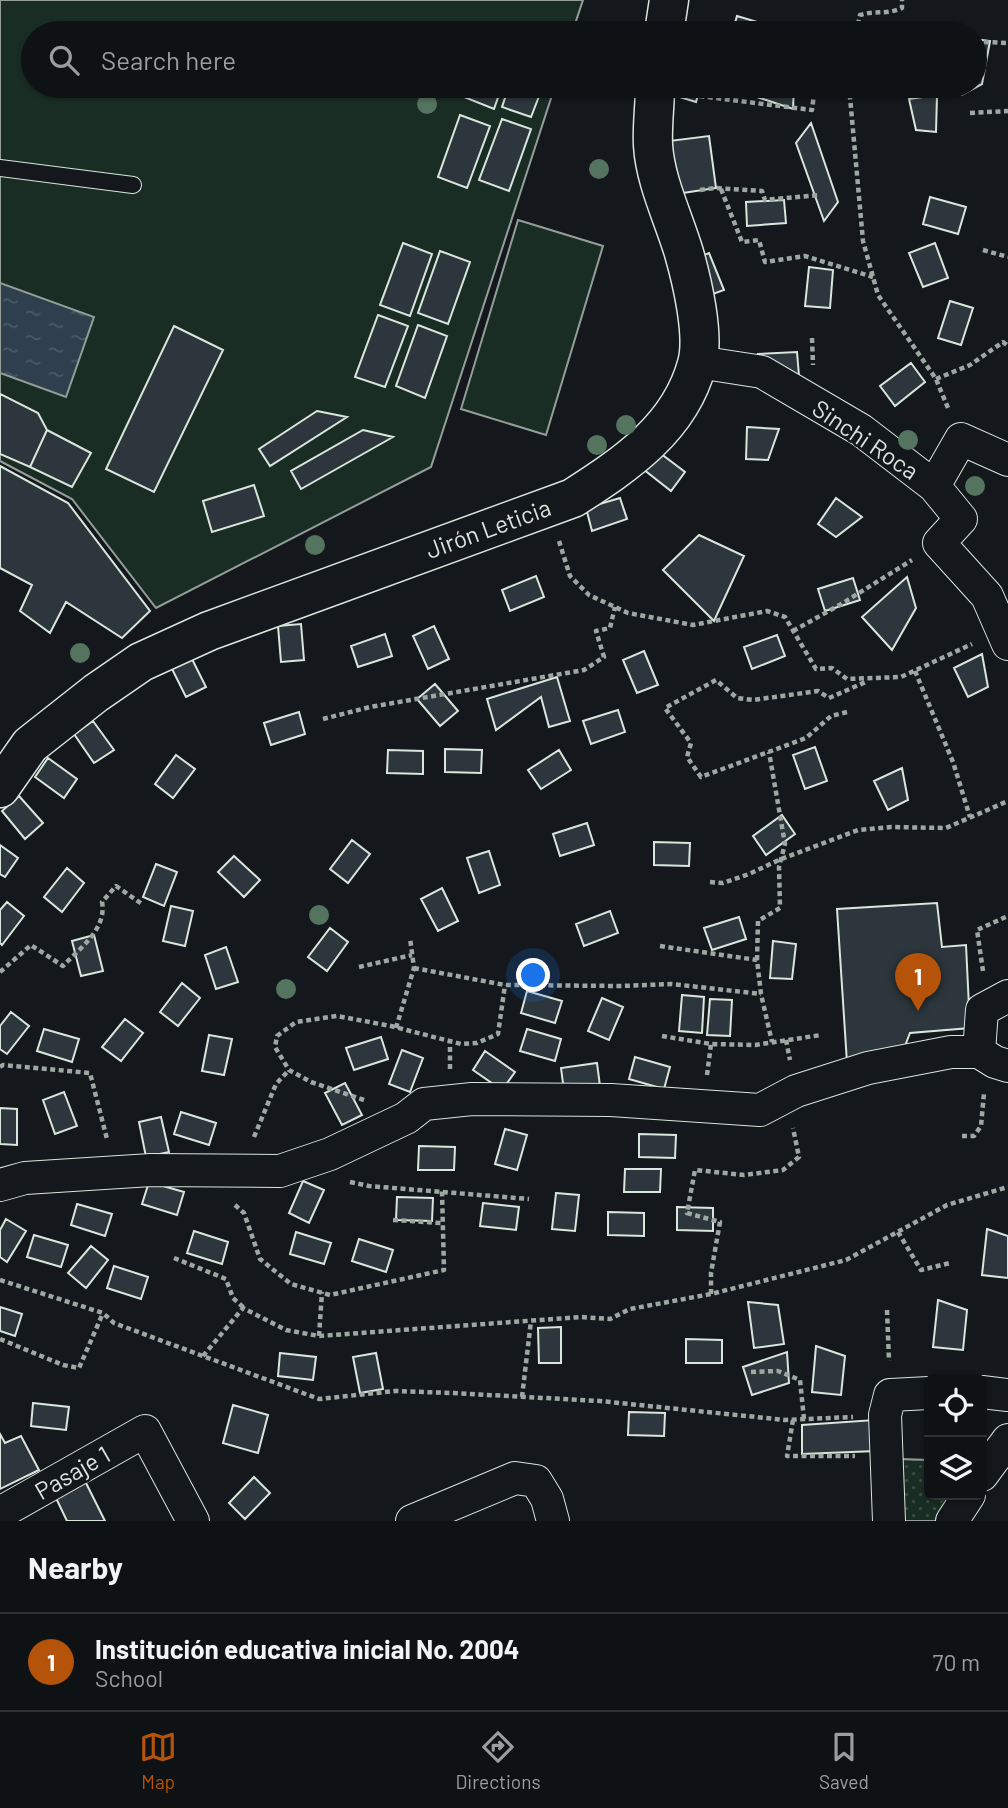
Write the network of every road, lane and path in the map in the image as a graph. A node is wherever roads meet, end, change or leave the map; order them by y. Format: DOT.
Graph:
graph roads {
  1 [pos="669,0"];
  2 [pos="902,0"];
  3 [pos="666,21"];
  4 [pos="859,21"];
  5 [pos="987,42"];
  6 [pos="1008,43"];
  7 [pos="655,98"];
  8 [pos="727,98"];
  9 [pos="814,98"];
  10 [pos="850,98"];
  11 [pos="1008,111"];
  12 [pos="970,113"];
  13 [pos="0,168"];
  14 [pos="133,185"];
  15 [pos="721,189"];
  16 [pos="664,194"];
  17 [pos="819,195"];
  18 [pos="983,250"];
  19 [pos="1008,257"];
  20 [pos="873,277"];
  21 [pos="1008,346"];
  22 [pos="698,362"];
  23 [pos="936,379"];
  24 [pos="961,439"];
  25 [pos="1008,460"];
  26 [pos="934,486"];
  27 [pos="549,506"];
  28 [pos="939,543"];
  29 [pos="615,607"];
  30 [pos="793,631"];
  31 [pos="1005,637"];
  32 [pos="915,671"];
  33 [pos="873,679"];
  34 [pos="848,712"];
  35 [pos="323,719"];
  36 [pos="769,752"];
  37 [pos="0,788"];
  38 [pos="1008,801"];
  39 [pos="970,817"];
  40 [pos="781,859"];
  41 [pos="710,882"];
  42 [pos="142,904"];
  43 [pos="1008,916"];
  44 [pos="976,930"];
  45 [pos="410,938"];
  46 [pos="660,946"];
  47 [pos="412,955"];
  48 [pos="757,960"];
  49 [pos="359,967"];
  50 [pos="414,968"];
  51 [pos="0,972"];
  52 [pos="505,985"];
  53 [pos="761,994"];
  54 [pos="1008,996"];
  55 [pos="396,1028"];
  56 [pos="821,1035"];
  57 [pos="662,1036"];
  58 [pos="772,1042"];
  59 [pos="991,1058"];
  60 [pos="0,1067"];
  61 [pos="289,1070"];
  62 [pos="786,1096"];
  63 [pos="368,1101"];
  64 [pos="962,1136"];
  65 [pos="114,1172"];
  66 [pos="344,1180"];
  67 [pos="0,1185"];
  68 [pos="237,1185"];
  69 [pos="1008,1187"];
  70 [pos="442,1191"];
  71 [pos="529,1199"];
  72 [pos="393,1220"];
  73 [pos="442,1223"];
  74 [pos="898,1232"];
  75 [pos="174,1258"];
  76 [pos="950,1263"];
  77 [pos="0,1280"];
  78 [pos="322,1292"];
  79 [pos="711,1294"];
  80 [pos="243,1307"];
  81 [pos="887,1310"];
  82 [pos="103,1313"];
  83 [pos="531,1321"];
  84 [pos="319,1336"];
  85 [pos="0,1339"];
  86 [pos="203,1356"];
  87 [pos="751,1371"];
  88 [pos="987,1393"];
  89 [pos="924,1394"];
  90 [pos="1008,1395"];
  91 [pos="522,1396"];
  92 [pos="888,1405"];
  93 [pos="804,1419"];
  94 [pos="793,1420"];
  95 [pos="1008,1440"];
  96 [pos="886,1456"];
  97 [pos="987,1468"];
  98 [pos="966,1500"];
  99 [pos="0,1513"];
  100 [pos="193,1521"];
  101 [pos="412,1521"];
  102 [pos="553,1521"];
  103 [pos="889,1521"];
  104 [pos="952,1521"];
  1 -- 3 [label="street"];
  2 -- 4 [label="path"];
  5 -- 6 [label="path"];
  7 -- 16 [label="street, Jirón Leticia"];
  8 -- 9 [label="path"];
  10 -- 20 [label="path"];
  11 -- 12 [label="path"];
  13 -- 14 [label="lane"];
  15 -- 16 [label="path"];
  15 -- 17 [label="path"];
  15 -- 20 [label="path"];
  16 -- 22 [label="street, Jirón Leticia"];
  18 -- 19 [label="path"];
  20 -- 23 [label="path"];
  21 -- 23 [label="path"];
  22 -- 26 [label="street, Sinchi Roca"];
  22 -- 27 [label="street, Jirón Leticia"];
  23 -- 24 [label="path"];
  24 -- 25 [label="street"];
  24 -- 26 [label="street, Sinchi Roca"];
  26 -- 28 [label="street"];
  27 -- 29 [label="path"];
  27 -- 37 [label="street, Jirón Leticia"];
  28 -- 30 [label="path"];
  28 -- 31 [label="street"];
  29 -- 30 [label="path"];
  29 -- 35 [label="path"];
  30 -- 33 [label="path"];
  31 -- 32 [label="path"];
  32 -- 33 [label="path"];
  32 -- 39 [label="path"];
  33 -- 36 [label="path"];
  34 -- 36 [label="path"];
  36 -- 40 [label="path"];
  38 -- 39 [label="path"];
  39 -- 40 [label="path"];
  40 -- 41 [label="path"];
  40 -- 48 [label="path"];
  42 -- 51 [label="path"];
  43 -- 44 [label="path"];
  45 -- 47 [label="path"];
  46 -- 48 [label="path"];
  47 -- 49 [label="path"];
  47 -- 50 [label="path"];
  48 -- 53 [label="path"];
  50 -- 52 [label="path"];
  50 -- 55 [label="path"];
  52 -- 53 [label="path"];
  52 -- 55 [label="path"];
  53 -- 58 [label="path"];
  54 -- 59 [label="street"];
  55 -- 61 [label="path"];
  56 -- 58 [label="path"];
  57 -- 58 [label="path"];
  59 -- 62 [label="street"];
  59 -- 64 [label="path"];
  60 -- 65 [label="path"];
  61 -- 63 [label="path"];
  61 -- 68 [label="path"];
  62 -- 68 [label="street"];
  62 -- 79 [label="path"];
  65 -- 67 [label="street"];
  65 -- 68 [label="street"];
  66 -- 70 [label="path"];
  68 -- 78 [label="path"];
  69 -- 74 [label="path"];
  70 -- 71 [label="path"];
  70 -- 73 [label="path"];
  72 -- 73 [label="path"];
  73 -- 78 [label="path"];
  74 -- 76 [label="path"];
  74 -- 79 [label="path"];
  75 -- 80 [label="path"];
  77 -- 82 [label="path"];
  78 -- 84 [label="path"];
  79 -- 83 [label="path"];
  80 -- 84 [label="path"];
  80 -- 86 [label="path"];
  81 -- 92 [label="path"];
  82 -- 85 [label="path"];
  82 -- 86 [label="path"];
  83 -- 84 [label="path"];
  83 -- 91 [label="path"];
  86 -- 91 [label="path"];
  87 -- 93 [label="path"];
  88 -- 90 [label="street"];
  89 -- 92 [label="street"];
  91 -- 94 [label="path"];
  92 -- 93 [label="path"];
  92 -- 96 [label="street"];
  93 -- 94 [label="path"];
  94 -- 96 [label="path"];
  95 -- 97 [label="street"];
  96 -- 103 [label="street"];
  98 -- 104 [label="street"];
  99 -- 100 [label="street, Pasaje 1"];
  101 -- 102 [label="street"];
}
